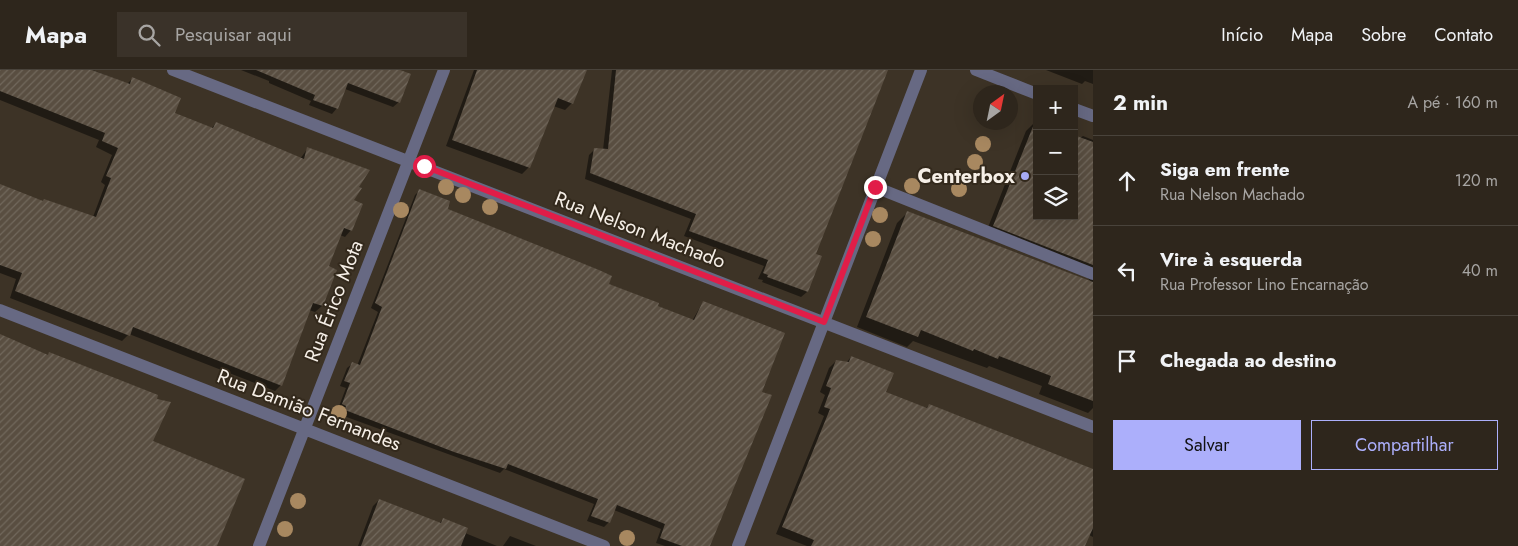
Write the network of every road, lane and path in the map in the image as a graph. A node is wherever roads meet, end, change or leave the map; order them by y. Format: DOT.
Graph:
graph roads {
  1 [pos="173,70"];
  2 [pos="444,70"];
  3 [pos="921,70"];
  4 [pos="976,70"];
  5 [pos="1033,92"];
  6 [pos="1078,110"];
  7 [pos="1093,116"];
  8 [pos="410,160"];
  9 [pos="875,187"];
  10 [pos="1093,274"];
  11 [pos="0,310"];
  12 [pos="824,322"];
  13 [pos="1093,427"];
  14 [pos="305,429"];
  15 [pos="258,546"];
  16 [pos="604,546"];
  17 [pos="738,546"];
  1 -- 8 [label="street, Rua Nelson Machado"];
  2 -- 8 [label="street, Rua Érico Mota"];
  3 -- 9 [label="street"];
  4 -- 5 [label="street"];
  6 -- 7 [label="street"];
  8 -- 12 [label="street, Rua Nelson Machado"];
  8 -- 14 [label="street, Rua Érico Mota"];
  9 -- 10 [label="street"];
  9 -- 12 [label="street"];
  11 -- 14 [label="street, Rua Damião Fernandes"];
  12 -- 13 [label="street, Rua Nelson Machado"];
  12 -- 17 [label="street"];
  14 -- 15 [label="street, Rua Érico Mota"];
  14 -- 16 [label="street, Rua Damião Fernandes"];
}
